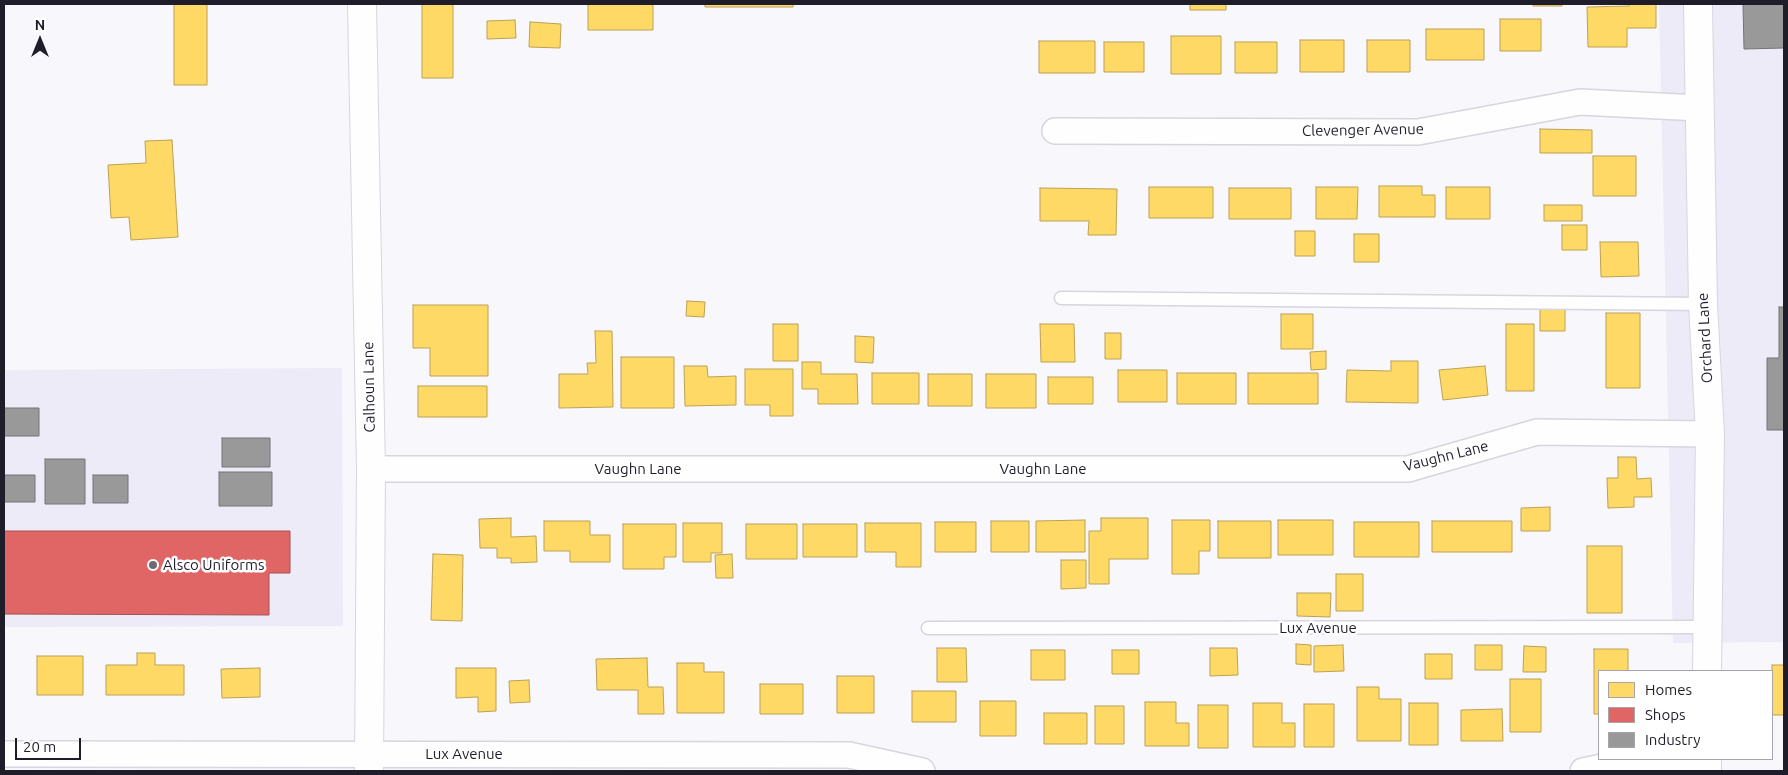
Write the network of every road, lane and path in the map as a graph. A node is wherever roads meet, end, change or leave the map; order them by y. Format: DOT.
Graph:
graph roads {
  1 [pos="362,4"];
  2 [pos="1698,4"];
  3 [pos="1699,108"];
  4 [pos="1055,132"];
  5 [pos="1061,298"];
  6 [pos="1703,304"];
  7 [pos="1710,434"];
  8 [pos="371,469"];
  9 [pos="928,628"];
  10 [pos="1708,628"];
  11 [pos="1708,670"];
  12 [pos="4,754"];
  13 [pos="369,762"];
  14 [pos="1708,765"];
  15 [pos="922,771"];
  16 [pos="1583,771"];
  1 -- 8 [label="street, Calhoun Lane"];
  2 -- 3 [label="street, Orchard Lane"];
  3 -- 4 [label="street, Clevenger Avenue"];
  3 -- 6 [label="street, Orchard Lane"];
  5 -- 6 [label="lane"];
  6 -- 7 [label="street, Orchard Lane"];
  7 -- 8 [label="street, Vaughn Lane"];
  7 -- 10 [label="street, Orchard Lane"];
  8 -- 13 [label="street, Calhoun Lane"];
  9 -- 10 [label="lane, Lux Avenue"];
  10 -- 11 [label="street, Orchard Lane"];
  12 -- 13 [label="street, Lux Avenue"];
  13 -- 15 [label="street, Lux Avenue"];
  14 -- 16 [label="street"];
}
